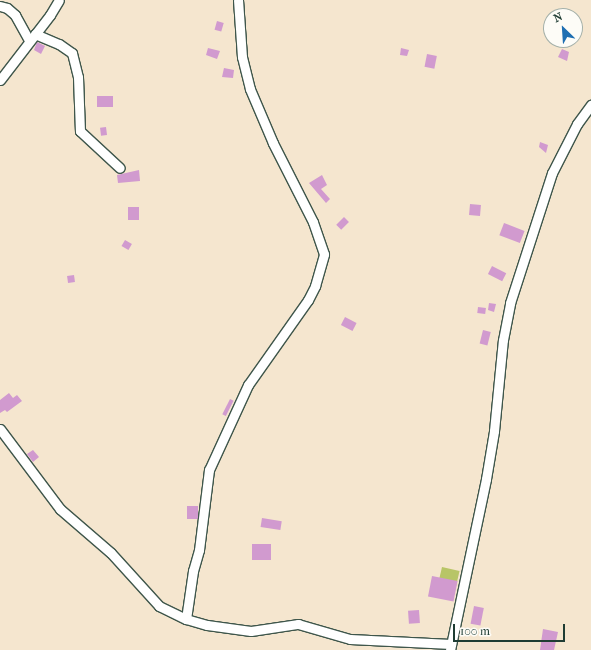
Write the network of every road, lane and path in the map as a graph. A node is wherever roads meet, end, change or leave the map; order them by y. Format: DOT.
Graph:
graph roads {
  1 [pos="59,0"];
  2 [pos="238,0"];
  3 [pos="0,6"];
  4 [pos="32,37"];
  5 [pos="0,80"];
  6 [pos="591,105"];
  7 [pos="120,168"];
  8 [pos="0,429"];
  9 [pos="186,619"];
  10 [pos="451,647"];
  1 -- 4 [label="street"];
  2 -- 9 [label="street"];
  3 -- 4 [label="street"];
  4 -- 5 [label="street"];
  4 -- 7 [label="street"];
  6 -- 10 [label="street"];
  8 -- 9 [label="street"];
  9 -- 10 [label="street"];
}
